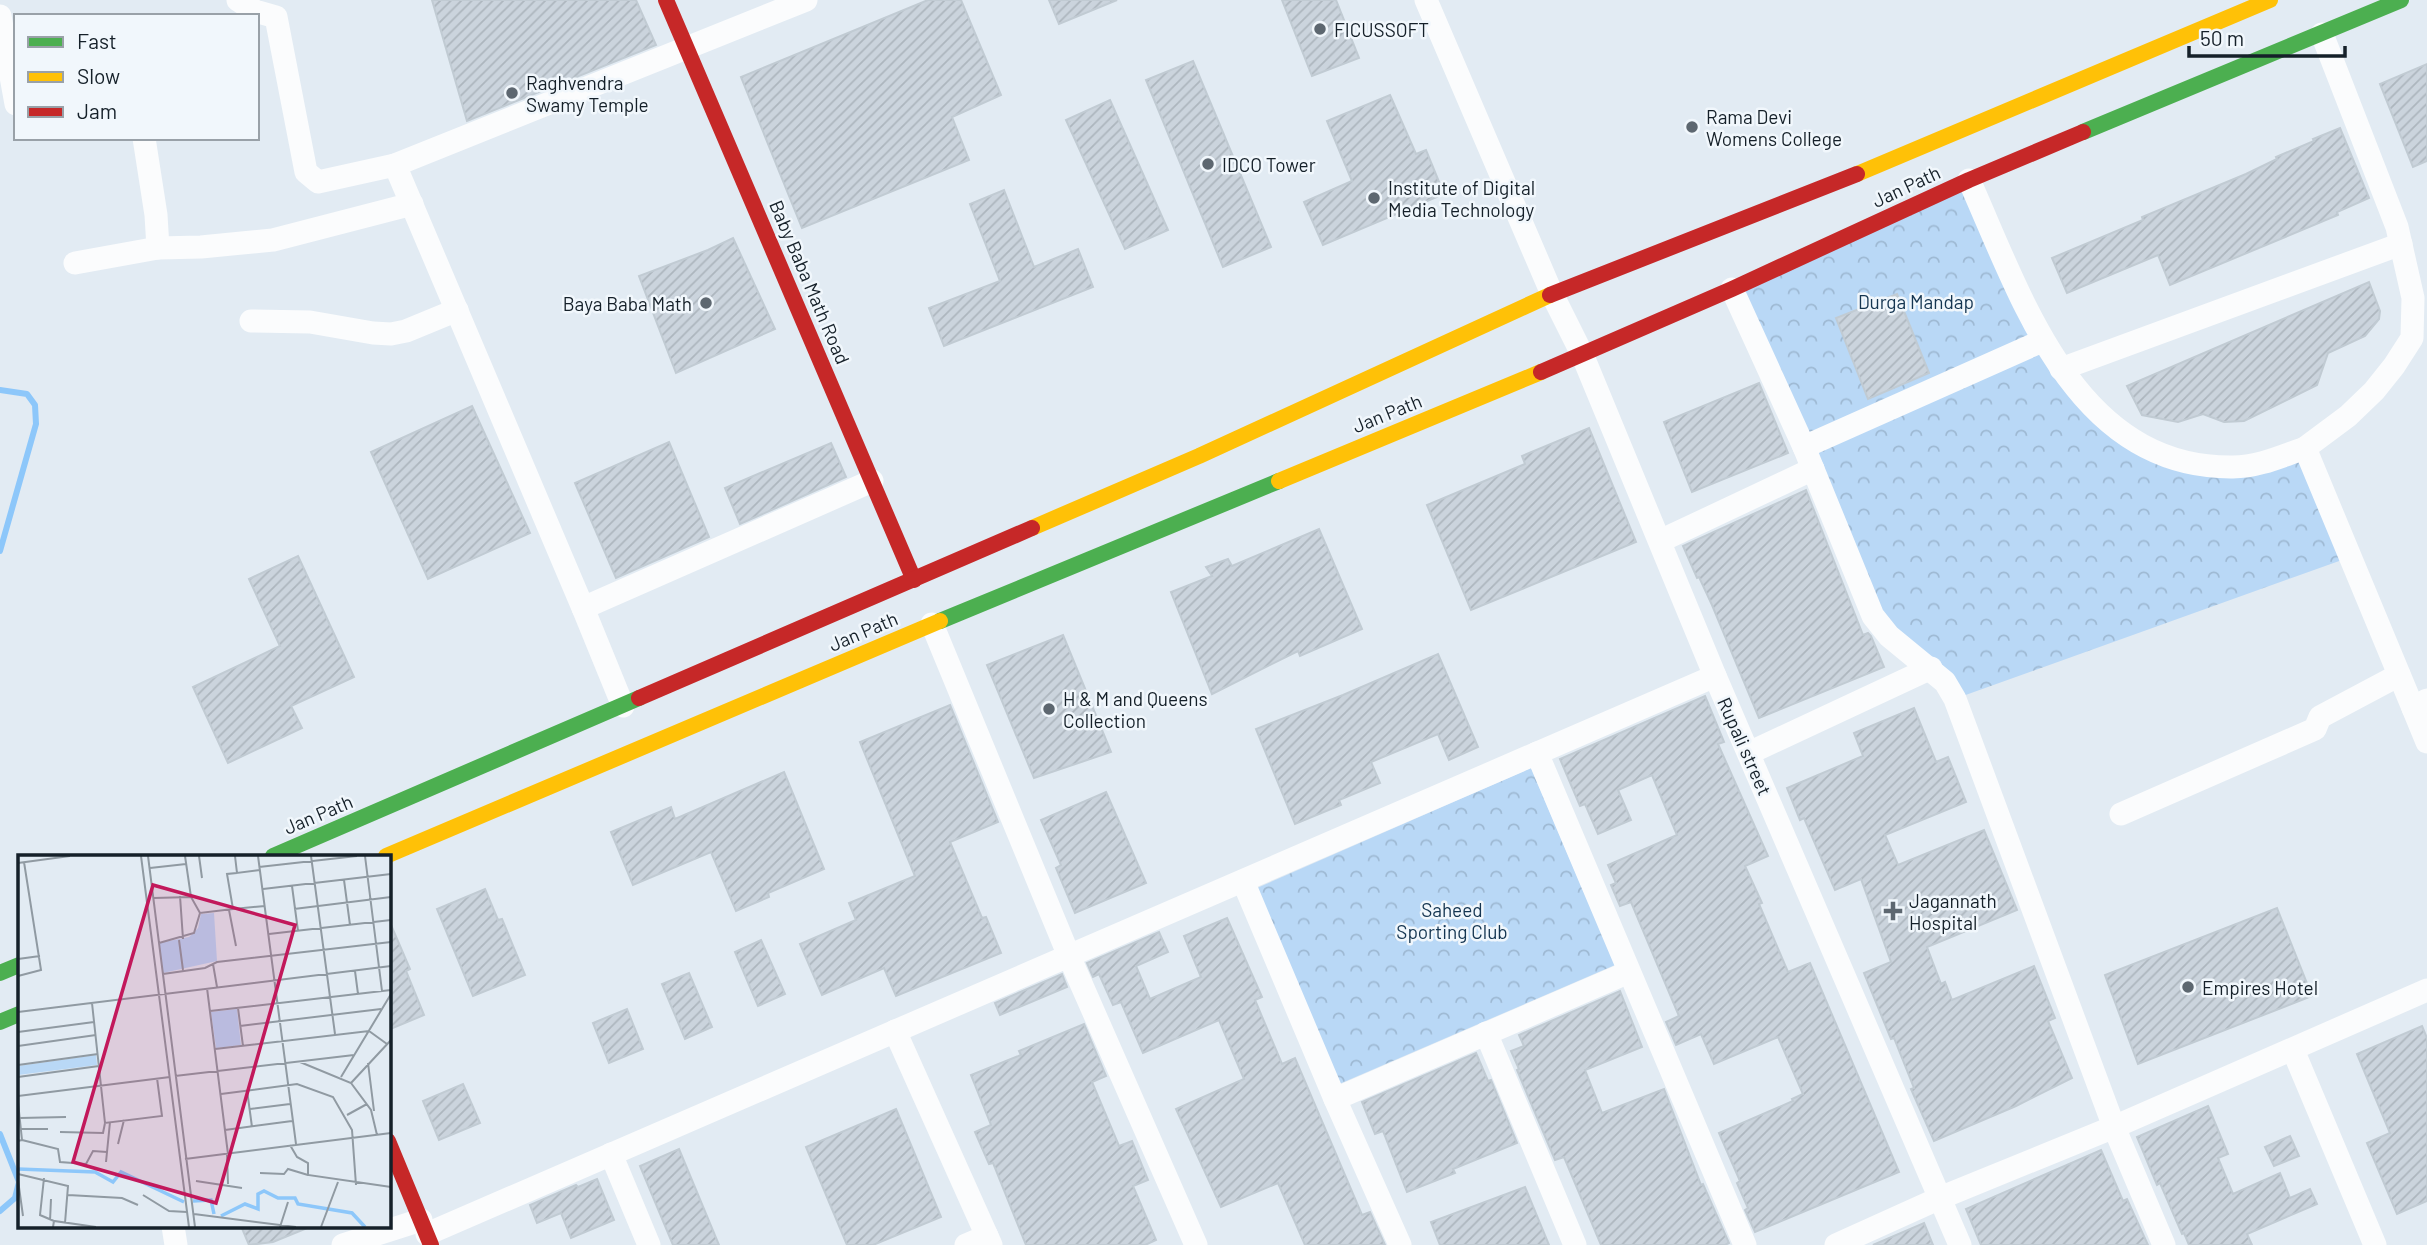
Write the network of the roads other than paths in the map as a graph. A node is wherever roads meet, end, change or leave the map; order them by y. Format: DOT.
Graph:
graph roads {
  1 [pos="238,0"];
  2 [pos="666,0"];
  3 [pos="806,0"];
  4 [pos="1426,0"];
  5 [pos="2270,0"];
  6 [pos="2401,0"];
  7 [pos="0,16"];
  8 [pos="2322,34"];
  9 [pos="688,49"];
  10 [pos="14,93"];
  11 [pos="144,140"];
  12 [pos="395,165"];
  13 [pos="1969,180"];
  14 [pos="412,204"];
  15 [pos="2401,244"];
  16 [pos="158,248"];
  17 [pos="75,263"];
  18 [pos="1732,289"];
  19 [pos="1552,294"];
  20 [pos="457,310"];
  21 [pos="251,321"];
  22 [pos="2419,335"];
  23 [pos="2042,341"];
  24 [pos="1582,354"];
  25 [pos="2061,369"];
  26 [pos="1804,447"];
  27 [pos="2305,448"];
  28 [pos="1813,469"];
  29 [pos="872,481"];
  30 [pos="1660,541"];
  31 [pos="914,580"];
  32 [pos="583,608"];
  33 [pos="932,624"];
  34 [pos="1931,668"];
  35 [pos="2399,675"];
  36 [pos="1715,676"];
  37 [pos="2420,704"];
  38 [pos="623,706"];
  39 [pos="2427,742"];
  40 [pos="1537,753"];
  41 [pos="1749,753"];
  42 [pos="2122,814"];
  43 [pos="275,855"];
  44 [pos="388,855"];
  45 [pos="1243,881"];
  46 [pos="1069,956"];
  47 [pos="18,965"];
  48 [pos="1629,972"];
  49 [pos="0,973"];
  50 [pos="2427,990"];
  51 [pos="18,1014"];
  52 [pos="0,1022"];
  53 [pos="895,1031"];
  54 [pos="1486,1033"];
  55 [pos="2293,1050"];
  56 [pos="1335,1098"];
  57 [pos="2114,1127"];
  58 [pos="390,1146"];
  59 [pos="611,1154"];
  60 [pos="1940,1198"];
  61 [pos="426,1233"];
  62 [pos="982,1242"];
  63 [pos="343,1245"];
  64 [pos="649,1245"];
  65 [pos="1196,1245"];
  66 [pos="1400,1245"];
  67 [pos="1575,1245"];
  68 [pos="1745,1245"];
  69 [pos="1836,1245"];
  70 [pos="1960,1245"];
  71 [pos="2164,1245"];
  72 [pos="2375,1245"];
  1 -- 12 [label="street"];
  2 -- 9 [label="main road, Baby Baba Math Road"];
  3 -- 9 [label="street"];
  4 -- 19 [label="street, Rupali street"];
  5 -- 19 [label="main road, Jan Path"];
  6 -- 8 [label="main road, Jan Path"];
  7 -- 10 [label="street"];
  8 -- 13 [label="main road, Jan Path"];
  8 -- 15 [label="street"];
  9 -- 12 [label="street"];
  9 -- 29 [label="main road, Baby Baba Math Road"];
  11 -- 16 [label="street"];
  12 -- 14 [label="street"];
  13 -- 18 [label="main road, Jan Path"];
  13 -- 23 [label="street"];
  14 -- 16 [label="street"];
  14 -- 20 [label="street"];
  15 -- 22 [label="street"];
  15 -- 25 [label="street"];
  16 -- 17 [label="street"];
  18 -- 24 [label="main road, Jan Path"];
  18 -- 26 [label="street"];
  19 -- 24 [label="street, Rupali street"];
  19 -- 31 [label="main road, Jan Path"];
  20 -- 21 [label="street"];
  20 -- 32 [label="street"];
  22 -- 27 [label="street"];
  23 -- 25 [label="street"];
  23 -- 26 [label="street"];
  24 -- 30 [label="street, Rupali street"];
  24 -- 33 [label="main road, Jan Path"];
  25 -- 27 [label="street"];
  26 -- 28 [label="street"];
  27 -- 35 [label="street"];
  28 -- 30 [label="street"];
  28 -- 34 [label="street"];
  29 -- 31 [label="main road, Baby Baba Math Road"];
  29 -- 32 [label="street"];
  30 -- 36 [label="street, Rupali street"];
  31 -- 38 [label="main road, Jan Path"];
  32 -- 38 [label="street"];
  33 -- 44 [label="main road, Jan Path"];
  33 -- 46 [label="street"];
  34 -- 41 [label="street"];
  34 -- 57 [label="street"];
  35 -- 37 [label="street"];
  35 -- 42 [label="street"];
  36 -- 40 [label="street"];
  36 -- 41 [label="street, Rupali street"];
  37 -- 39 [label="street"];
  38 -- 43 [label="main road, Jan Path"];
  40 -- 45 [label="street"];
  40 -- 48 [label="street"];
  41 -- 60 [label="street, Rupali street"];
  45 -- 46 [label="street"];
  45 -- 56 [label="street"];
  46 -- 53 [label="street"];
  46 -- 65 [label="street"];
  47 -- 49 [label="main road"];
  48 -- 54 [label="street"];
  48 -- 68 [label="street"];
  50 -- 55 [label="street"];
  51 -- 52 [label="main road"];
  53 -- 59 [label="street"];
  53 -- 62 [label="street"];
  54 -- 56 [label="street"];
  54 -- 67 [label="street"];
  55 -- 57 [label="street"];
  55 -- 72 [label="street"];
  56 -- 66 [label="street"];
  57 -- 60 [label="street"];
  57 -- 71 [label="street"];
  58 -- 61 [label="main road"];
  59 -- 61 [label="street"];
  59 -- 64 [label="street"];
  60 -- 69 [label="street"];
  60 -- 70 [label="street, Rupali street"];
  61 -- 63 [label="street"];
}
